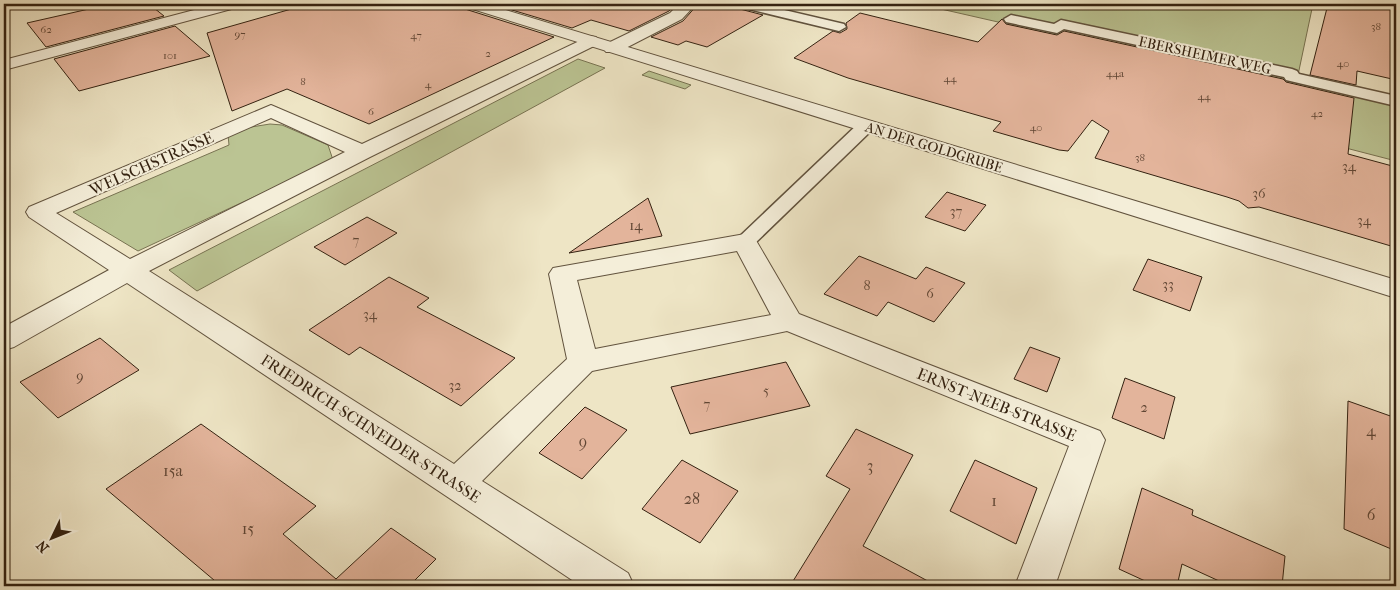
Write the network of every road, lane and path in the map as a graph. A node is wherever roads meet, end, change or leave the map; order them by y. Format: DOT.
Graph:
graph roads {
  1 [pos="234,4"];
  2 [pos="471,4"];
  3 [pos="688,4"];
  4 [pos="746,4"];
  5 [pos="211,6"];
  6 [pos="821,11"];
  7 [pos="1011,18"];
  8 [pos="808,19"];
  9 [pos="839,26"];
  10 [pos="590,42"];
  11 [pos="612,48"];
  12 [pos="4,65"];
  13 [pos="1396,101"];
  14 [pos="866,126"];
  15 [pos="362,152"];
  16 [pos="745,242"];
  17 [pos="128,270"];
  18 [pos="1396,289"];
  19 [pos="789,321"];
  20 [pos="4,340"];
  21 [pos="583,362"];
  22 [pos="456,484"];
  23 [pos="614,586"];
  24 [pos="1034,586"];
  1 -- 5 [label="street"];
  2 -- 10 [label="street, AN DER GOLDGRUBE"];
  3 -- 11 [label="street"];
  4 -- 8 [label="lane"];
  5 -- 12 [label="street"];
  6 -- 8 [label="lane"];
  7 -- 13 [label="lane, EBERSHEIMER WEG"];
  8 -- 9 [label="lane"];
  10 -- 11 [label="street, AN DER GOLDGRUBE"];
  10 -- 15 [label="street"];
  11 -- 14 [label="street, AN DER GOLDGRUBE"];
  14 -- 16 [label="lane"];
  14 -- 18 [label="street, AN DER GOLDGRUBE"];
  15 -- 17 [label="street"];
  15 -- 17 [label="street, WELSCHSTRASSE"];
  16 -- 19 [label="street"];
  16 -- 21 [label="street"];
  17 -- 20 [label="street"];
  17 -- 22 [label="street, FRIEDRICH-SCHNEIDER-STRASSE"];
  19 -- 21 [label="street"];
  19 -- 24 [label="street, ERNST-NEEB-STRASSE"];
  21 -- 22 [label="street"];
  22 -- 23 [label="street, FRIEDRICH-SCHNEIDER-STRASSE"];
}
